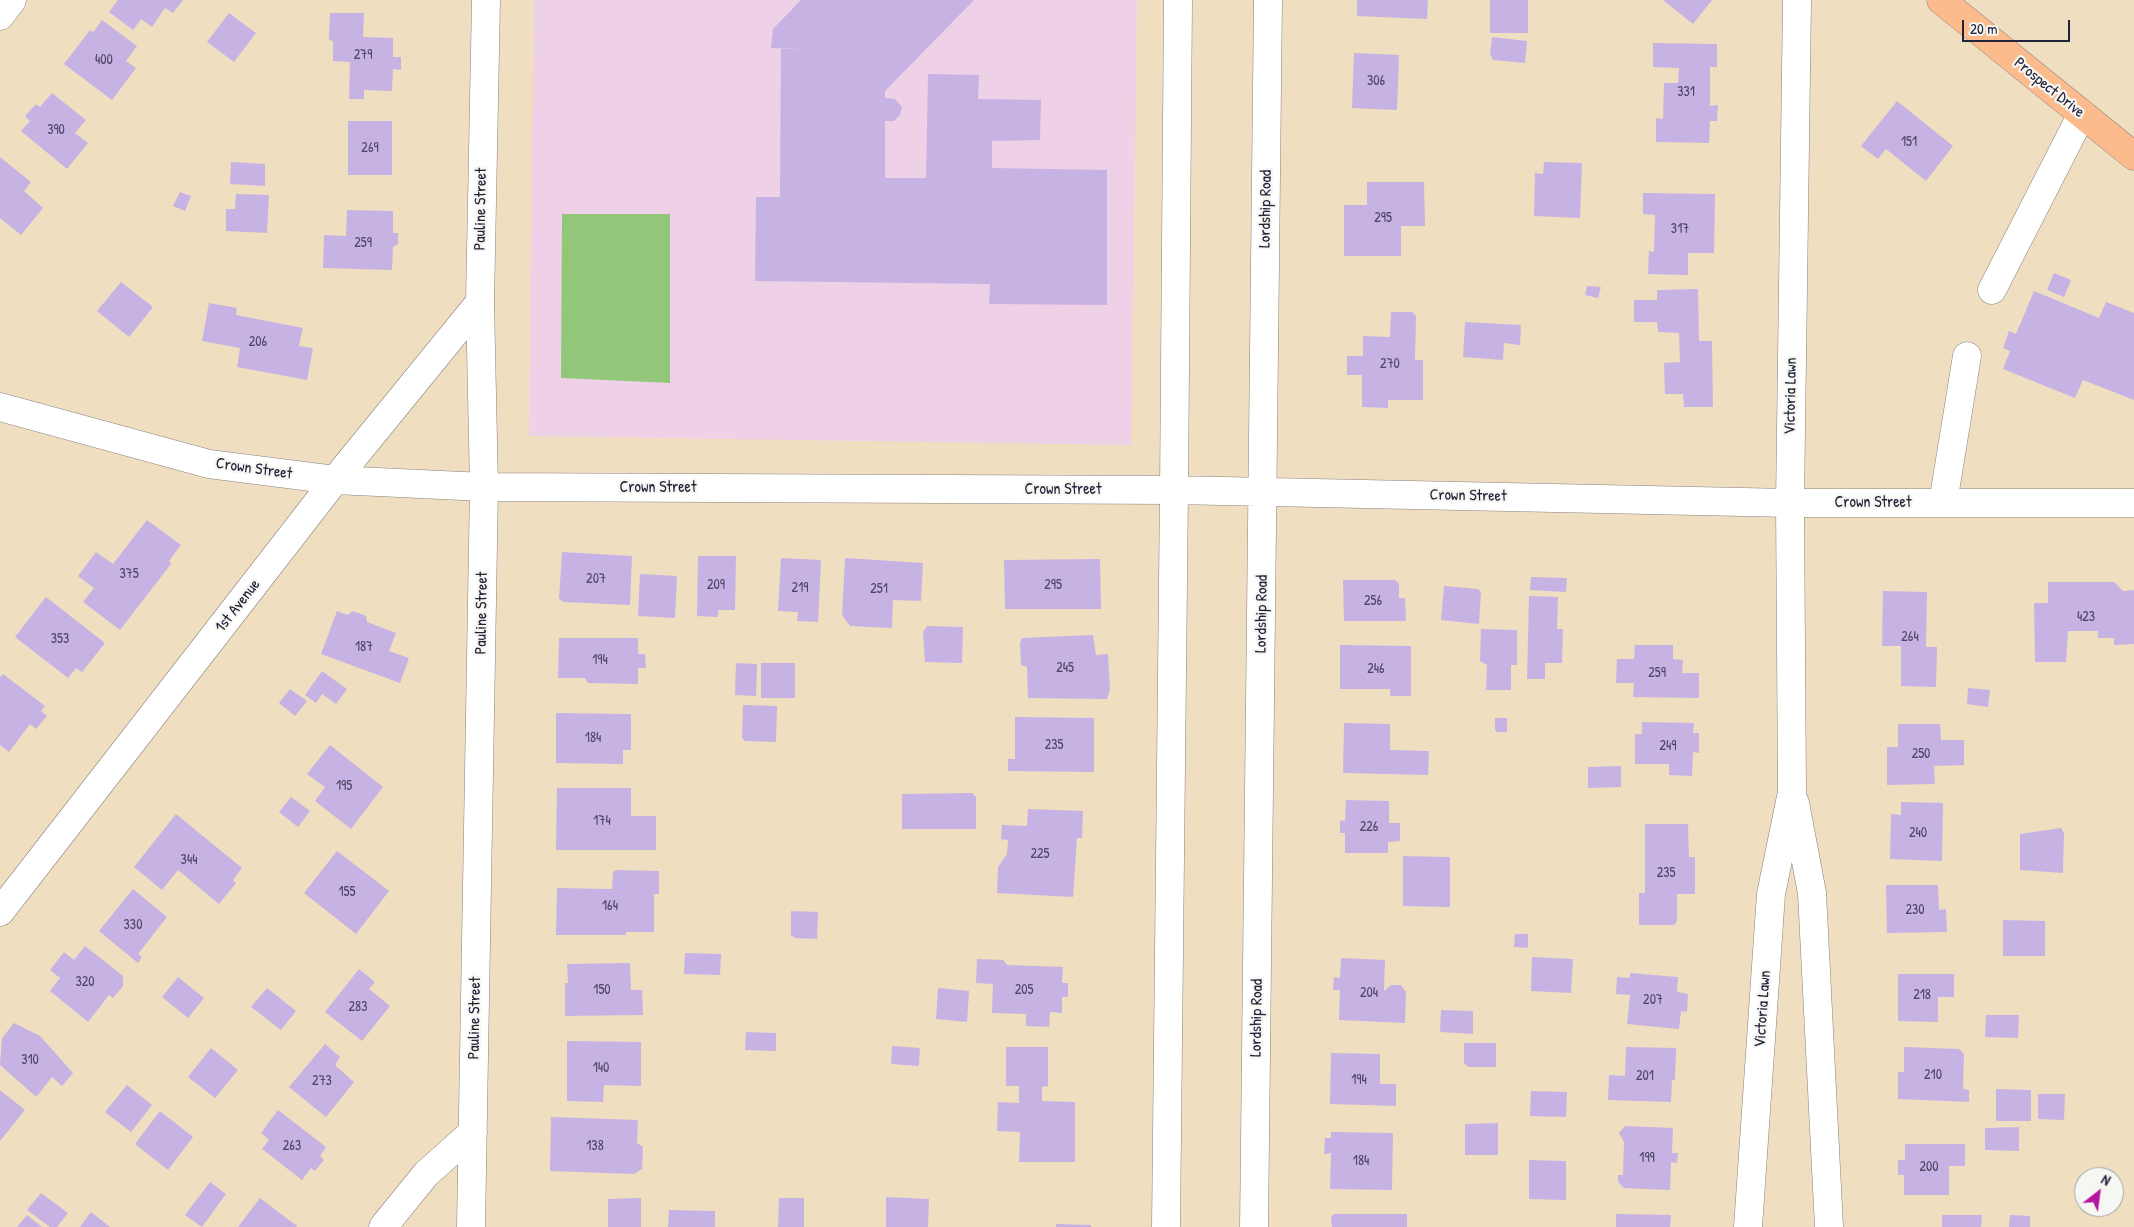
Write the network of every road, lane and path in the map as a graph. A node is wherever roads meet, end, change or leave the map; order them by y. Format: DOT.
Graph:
graph roads {
  1 [pos="12,0"];
  2 [pos="486,0"];
  3 [pos="1178,0"];
  4 [pos="1268,0"];
  5 [pos="1796,0"];
  6 [pos="1941,0"];
  7 [pos="0,16"];
  8 [pos="2082,114"];
  9 [pos="2134,156"];
  10 [pos="1992,290"];
  11 [pos="480,302"];
  12 [pos="1967,356"];
  13 [pos="0,407"];
  14 [pos="335,480"];
  15 [pos="484,487"];
  16 [pos="1174,490"];
  17 [pos="1263,492"];
  18 [pos="1790,503"];
  19 [pos="1943,503"];
  20 [pos="2134,503"];
  21 [pos="1792,792"];
  22 [pos="0,912"];
  23 [pos="473,1132"];
  24 [pos="384,1227"];
  25 [pos="471,1227"];
  26 [pos="1166,1227"];
  27 [pos="1254,1227"];
  28 [pos="1748,1227"];
  29 [pos="1829,1227"];
  1 -- 7 [label="street"];
  2 -- 11 [label="street, Pauline Street"];
  3 -- 16 [label="street"];
  4 -- 17 [label="street, Lordship Road"];
  5 -- 18 [label="street, Victoria Lawn"];
  6 -- 8 [label="main road, Prospect Drive"];
  8 -- 9 [label="main road, Prospect Drive"];
  8 -- 10 [label="street"];
  11 -- 14 [label="street, 1st Avenue"];
  11 -- 15 [label="street, Pauline Street"];
  12 -- 19 [label="street"];
  13 -- 14 [label="street, Crown Street"];
  14 -- 15 [label="street, Crown Street"];
  14 -- 22 [label="street, 1st Avenue"];
  15 -- 16 [label="street, Crown Street"];
  15 -- 23 [label="street, Pauline Street"];
  16 -- 17 [label="street, Crown Street"];
  16 -- 26 [label="street"];
  17 -- 18 [label="street, Crown Street"];
  17 -- 27 [label="street, Lordship Road"];
  18 -- 19 [label="street, Crown Street"];
  18 -- 21 [label="street, Victoria Lawn"];
  19 -- 20 [label="street, Crown Street"];
  21 -- 28 [label="street, Victoria Lawn"];
  21 -- 29 [label="street, Victoria Lawn"];
  23 -- 24 [label="street"];
  23 -- 25 [label="street, Pauline Street"];
}
